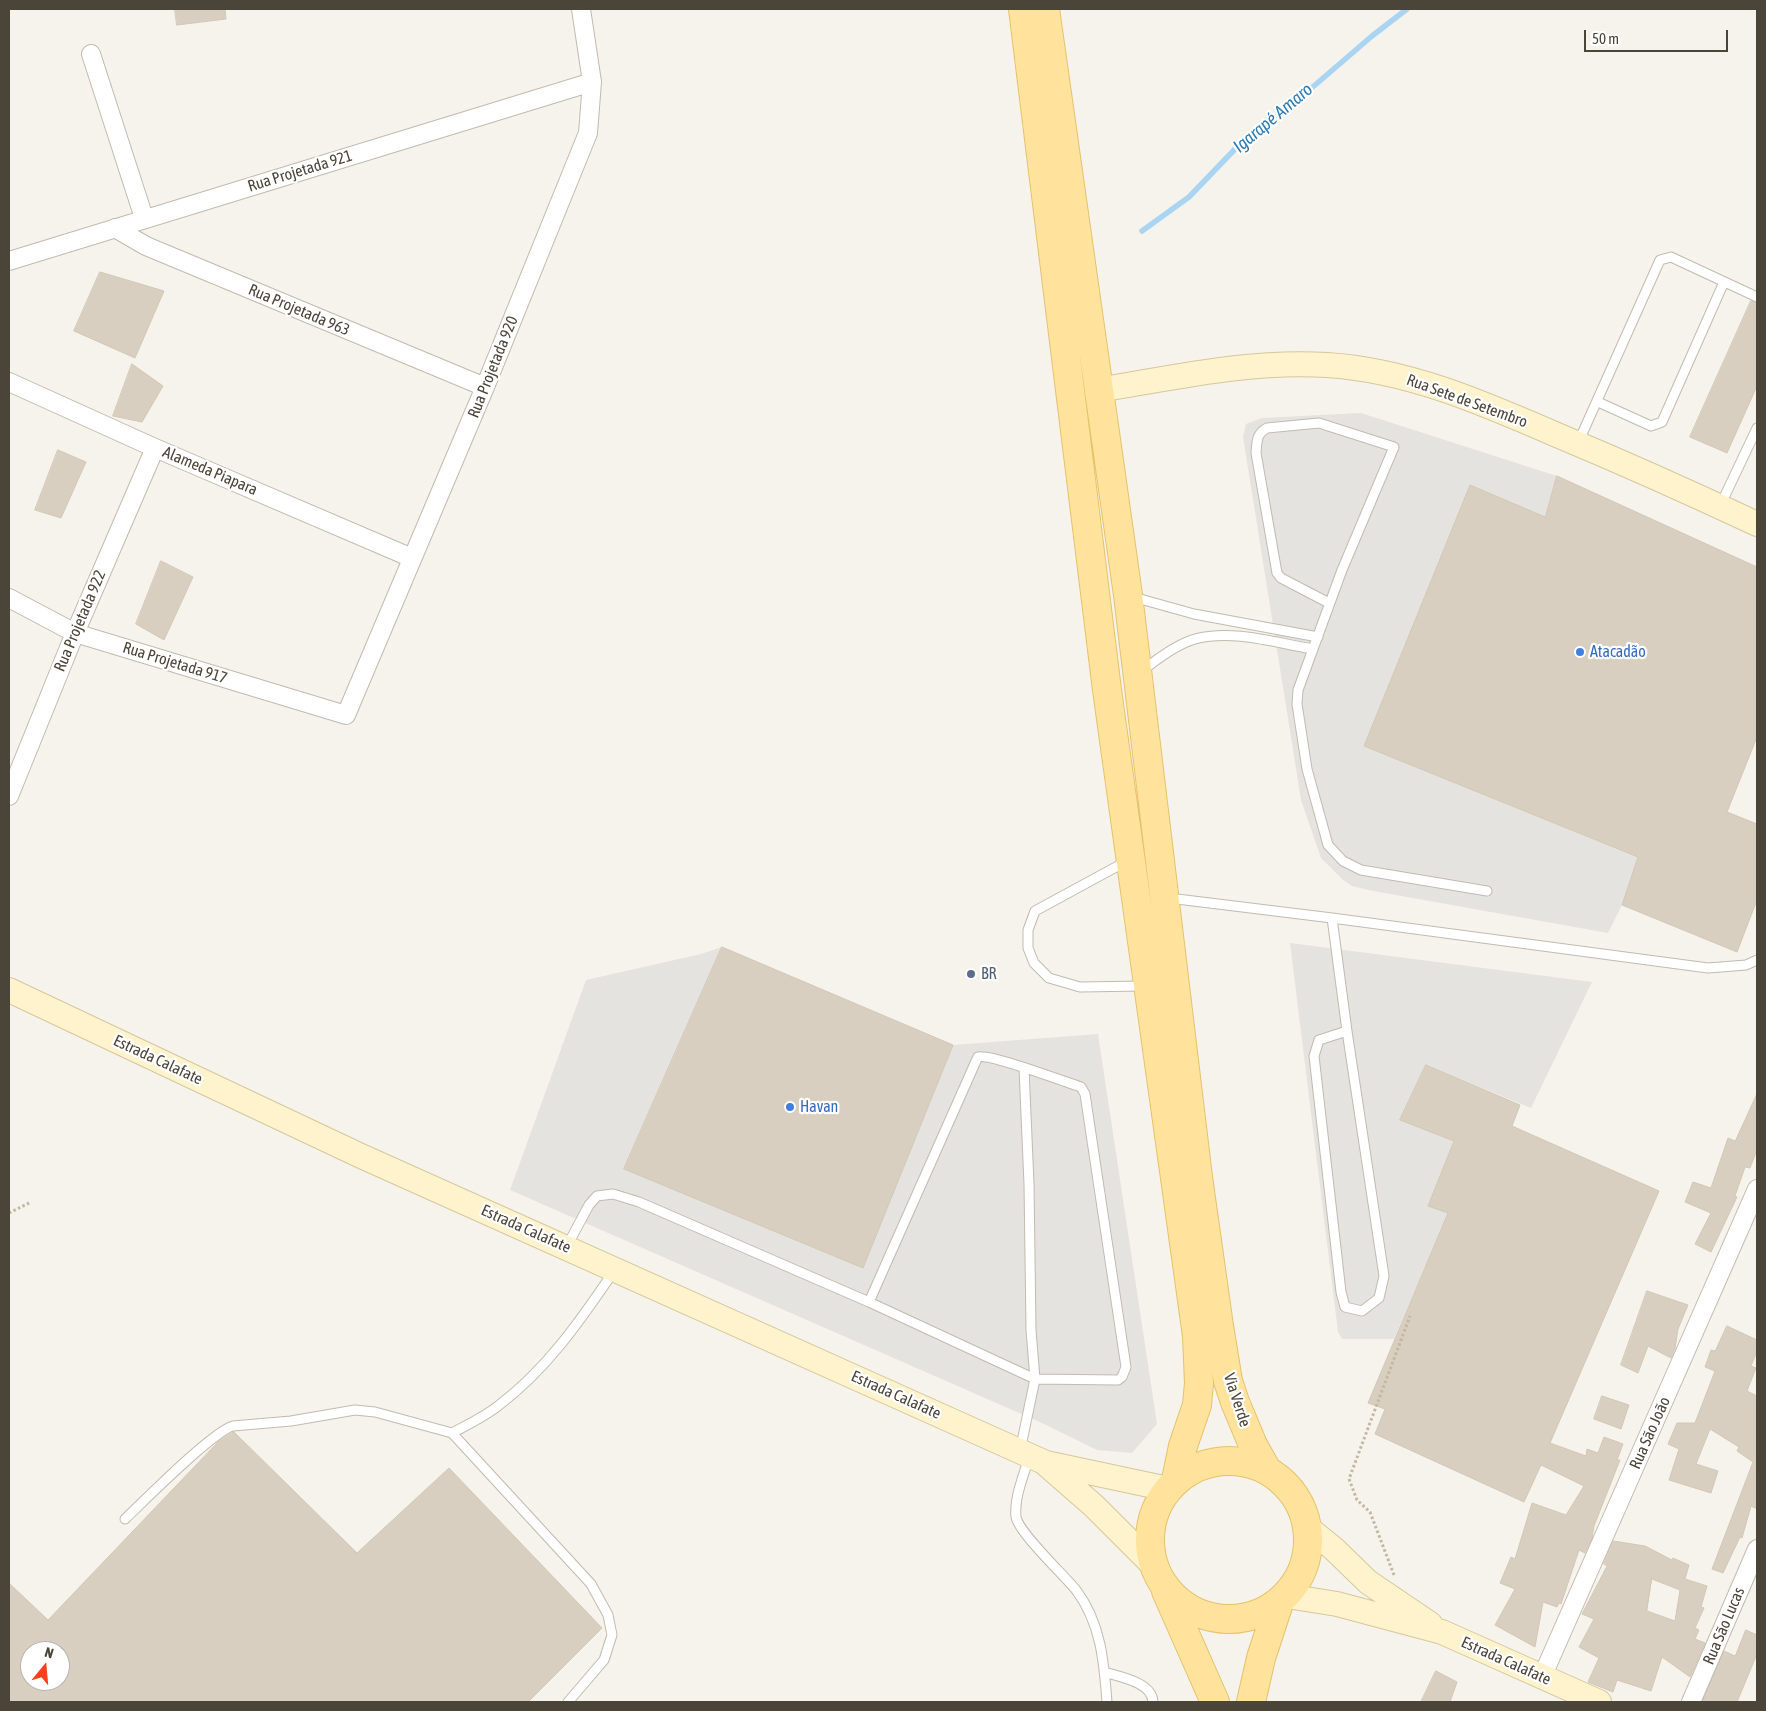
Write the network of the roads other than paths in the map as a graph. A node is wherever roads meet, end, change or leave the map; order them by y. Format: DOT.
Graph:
graph roads {
  1 [pos="581,9"];
  2 [pos="1024,9"];
  3 [pos="1045,9"];
  4 [pos="91,54"];
  5 [pos="592,82"];
  6 [pos="144,218"];
  7 [pos="115,228"];
  8 [pos="9,261"];
  9 [pos="1724,282"];
  10 [pos="1757,297"];
  11 [pos="9,382"];
  12 [pos="485,387"];
  13 [pos="1098,390"];
  14 [pos="1598,402"];
  15 [pos="1757,428"];
  16 [pos="1578,444"];
  17 [pos="155,448"];
  18 [pos="1720,506"];
  19 [pos="1757,524"];
  20 [pos="412,558"];
  21 [pos="1128,595"];
  22 [pos="9,598"];
  23 [pos="1329,604"];
  24 [pos="75,633"];
  25 [pos="1318,637"];
  26 [pos="1314,649"];
  27 [pos="1138,674"];
  28 [pos="346,715"];
  29 [pos="10,786"];
  30 [pos="1131,858"];
  31 [pos="1488,891"];
  32 [pos="1166,898"];
  33 [pos="1332,918"];
  34 [pos="1757,960"];
  35 [pos="1147,986"];
  36 [pos="9,990"];
  37 [pos="1347,1031"];
  38 [pos="1024,1068"];
  39 [pos="1757,1189"];
  40 [pos="567,1247"];
  41 [pos="615,1268"];
  42 [pos="869,1302"];
  43 [pos="1208,1331"];
  44 [pos="1035,1379"];
  45 [pos="452,1433"];
  46 [pos="1032,1457"];
  47 [pos="1267,1470"];
  48 [pos="1172,1484"];
  49 [pos="125,1519"];
  50 [pos="1308,1528"];
  51 [pos="1757,1549"];
  52 [pos="1158,1575"];
  53 [pos="1283,1599"];
  54 [pos="1442,1632"];
  55 [pos="1104,1672"];
  56 [pos="1542,1677"];
  57 [pos="568,1702"];
  58 [pos="1107,1702"];
  59 [pos="1153,1702"];
  60 [pos="1215,1702"];
  61 [pos="1252,1702"];
  62 [pos="1598,1702"];
  63 [pos="1691,1702"];
  1 -- 5 [label="street, Rua Projetada 920"];
  2 -- 30 [label="main road"];
  3 -- 13 [label="main road"];
  4 -- 6 [label="street"];
  5 -- 6 [label="street, Rua Projetada 921"];
  5 -- 12 [label="street, Rua Projetada 920"];
  6 -- 7 [label="street, Rua Projetada 921"];
  7 -- 8 [label="street, Rua Projetada 921"];
  7 -- 12 [label="street, Rua Projetada 963"];
  9 -- 10 [label="lane"];
  9 -- 14 [label="lane"];
  9 -- 14 [label="lane"];
  11 -- 17 [label="street, Alameda Piapara"];
  12 -- 20 [label="street, Rua Projetada 920"];
  13 -- 16 [label="street, Rua Sete de Setembro"];
  13 -- 21 [label="main road"];
  14 -- 16 [label="lane"];
  15 -- 18 [label="lane"];
  16 -- 18 [label="street, Rua Sete de Setembro"];
  17 -- 20 [label="street, Alameda Piapara"];
  17 -- 24 [label="street, Rua Projetada 922"];
  18 -- 19 [label="street, Rua Sete de Setembro"];
  20 -- 28 [label="street, Rua Projetada 920"];
  21 -- 25 [label="lane"];
  21 -- 27 [label="main road"];
  22 -- 24 [label="street, Rua Projetada 917"];
  23 -- 23 [label="lane"];
  23 -- 25 [label="lane"];
  24 -- 28 [label="street, Rua Projetada 917"];
  24 -- 29 [label="street, Rua Projetada 922"];
  25 -- 26 [label="lane"];
  26 -- 27 [label="lane"];
  26 -- 31 [label="lane"];
  27 -- 32 [label="main road"];
  30 -- 35 [label="main road"];
  30 -- 35 [label="lane"];
  32 -- 33 [label="lane"];
  32 -- 43 [label="main road"];
  33 -- 34 [label="lane"];
  33 -- 37 [label="lane"];
  35 -- 43 [label="main road"];
  36 -- 40 [label="street, Estrada Calafate"];
  37 -- 37 [label="lane"];
  38 -- 42 [label="lane"];
  38 -- 44 [label="lane"];
  38 -- 44 [label="lane"];
  39 -- 56 [label="street, Rua São João"];
  40 -- 41 [label="street, Estrada Calafate"];
  40 -- 42 [label="lane"];
  41 -- 45 [label="lane"];
  41 -- 46 [label="street, Estrada Calafate"];
  42 -- 44 [label="lane"];
  43 -- 47 [label="main road, Via Verde"];
  43 -- 48 [label="main road, Via Verde"];
  44 -- 46 [label="lane"];
  45 -- 49 [label="lane"];
  45 -- 57 [label="lane"];
  46 -- 48 [label="street, Estrada Calafate"];
  46 -- 52 [label="street, Estrada Calafate"];
  46 -- 55 [label="lane"];
  47 -- 48 [label="main road"];
  47 -- 50 [label="main road"];
  48 -- 52 [label="main road"];
  50 -- 53 [label="main road"];
  50 -- 54 [label="street, Estrada Calafate"];
  51 -- 63 [label="street, Rua São Lucas"];
  52 -- 53 [label="main road"];
  52 -- 60 [label="main road"];
  53 -- 54 [label="street, Estrada Calafate"];
  53 -- 61 [label="main road"];
  54 -- 56 [label="street, Estrada Calafate"];
  55 -- 58 [label="lane"];
  55 -- 59 [label="lane"];
  56 -- 62 [label="street, Estrada Calafate"];
}
